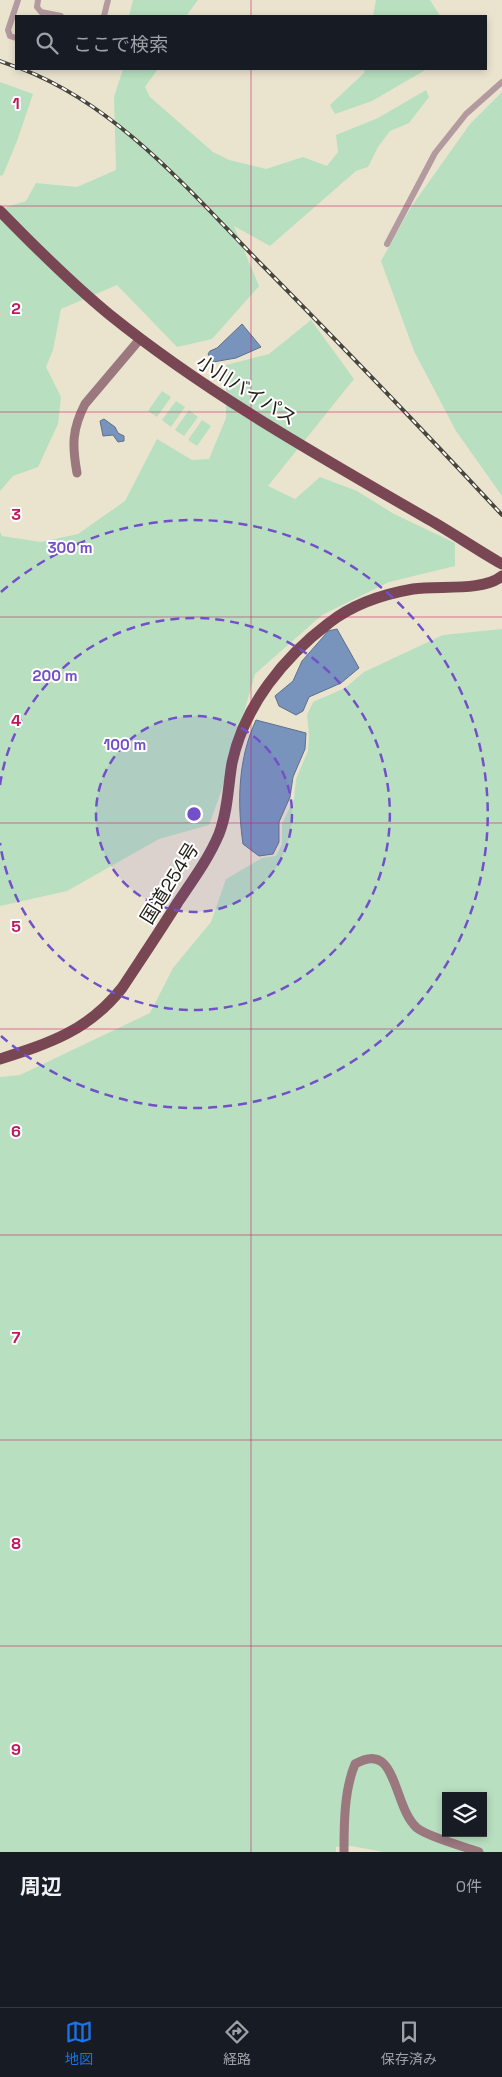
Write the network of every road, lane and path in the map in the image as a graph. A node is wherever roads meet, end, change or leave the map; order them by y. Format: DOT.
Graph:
graph roads {
  1 [pos="18,0"];
  2 [pos="38,0"];
  3 [pos="108,0"];
  4 [pos="56,15"];
  5 [pos="104,15"];
  6 [pos="15,38"];
  7 [pos="502,82"];
  8 [pos="0,211"];
  9 [pos="387,244"];
  10 [pos="140,339"];
  11 [pos="77,473"];
  12 [pos="502,564"];
  13 [pos="502,576"];
  14 [pos="0,1059"];
  15 [pos="344,1852"];
  16 [pos="479,1852"];
  1 -- 6 [label="street"];
  2 -- 4 [label="street"];
  3 -- 5 [label="street"];
  7 -- 9 [label="street"];
  8 -- 10 [label="highway, 小川バイパス"];
  10 -- 11 [label="street"];
  10 -- 12 [label="highway, 小川バイパス"];
  13 -- 14 [label="highway, 国道254号"];
  15 -- 16 [label="street"];
}
